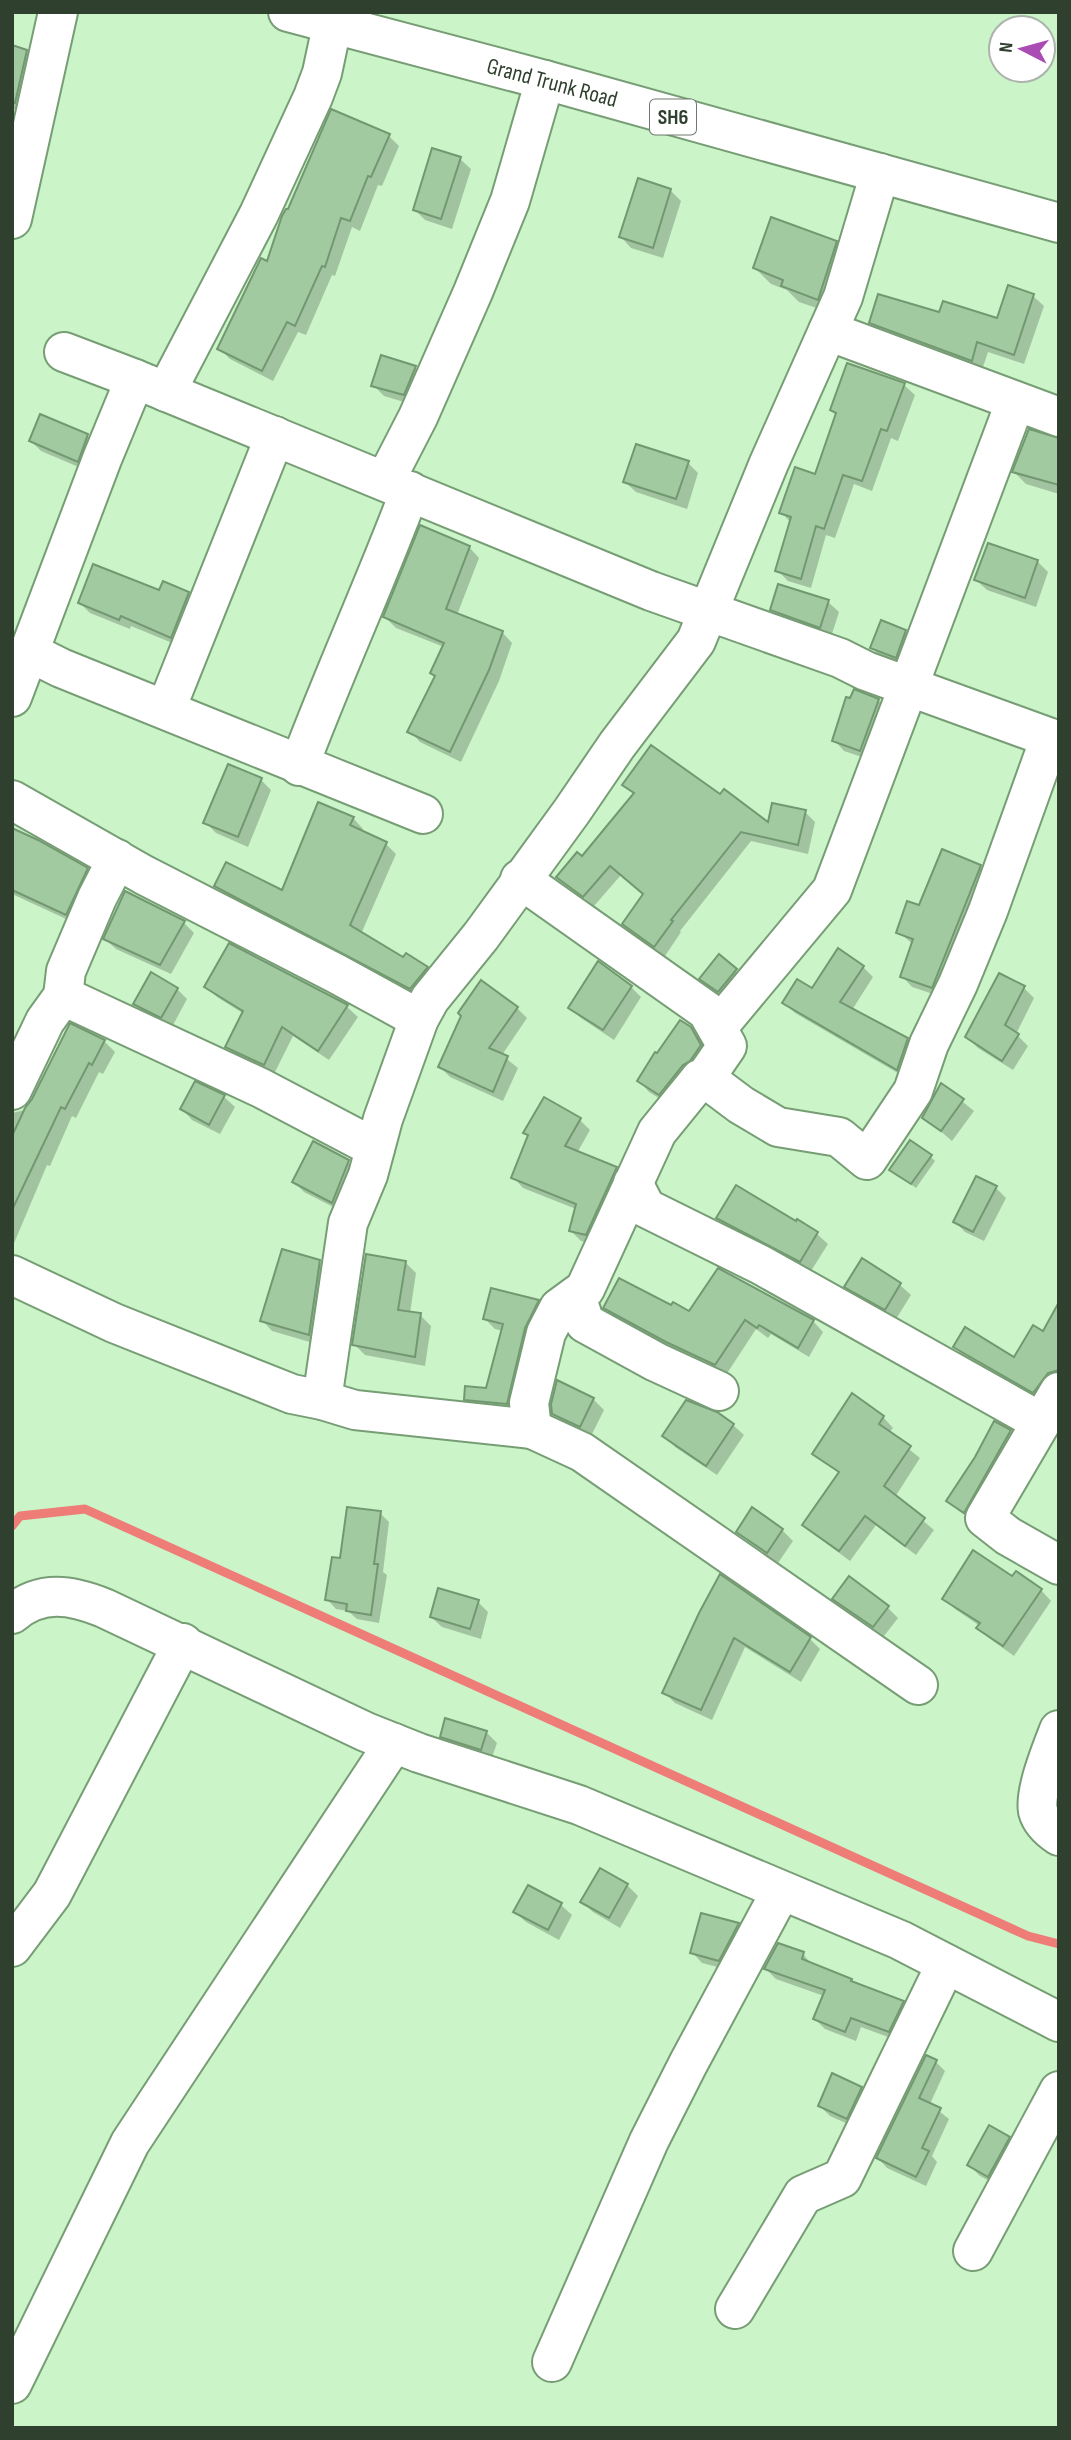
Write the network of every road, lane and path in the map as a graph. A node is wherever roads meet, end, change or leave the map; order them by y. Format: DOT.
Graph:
graph roads {
  1 [pos="58,12"];
  2 [pos="288,12"];
  3 [pos="333,18"];
  4 [pos="545,80"];
  5 [pos="880,173"];
  6 [pos="12,219"];
  7 [pos="1059,223"];
  8 [pos="828,331"];
  9 [pos="64,352"];
  10 [pos="151,385"];
  11 [pos="1014,402"];
  12 [pos="1059,417"];
  13 [pos="275,436"];
  14 [pos="398,486"];
  15 [pos="708,612"];
  16 [pos="29,652"];
  17 [pos="909,685"];
  18 [pos="12,697"];
  19 [pos="166,709"];
  20 [pos="1054,739"];
  21 [pos="299,766"];
  22 [pos="12,800"];
  23 [pos="423,814"];
  24 [pos="117,859"];
  25 [pos="520,879"];
  26 [pos="63,996"];
  27 [pos="419,1019"];
  28 [pos="718,1028"];
  29 [pos="705,1078"];
  30 [pos="12,1090"];
  31 [pos="375,1147"];
  32 [pos="633,1183"];
  33 [pos="12,1275"];
  34 [pos="576,1296"];
  35 [pos="719,1391"];
  36 [pos="322,1400"];
  37 [pos="1050,1407"];
  38 [pos="532,1429"];
  39 [pos="1059,1565"];
  40 [pos="12,1614"];
  41 [pos="183,1643"];
  42 [pos="918,1685"];
  43 [pos="1059,1730"];
  44 [pos="394,1743"];
  45 [pos="1059,1836"];
  46 [pos="781,1891"];
  47 [pos="12,1947"];
  48 [pos="946,1964"];
  49 [pos="1055,2012"];
  50 [pos="1059,2091"];
  51 [pos="974,2251"];
  52 [pos="735,2309"];
  53 [pos="552,2362"];
  54 [pos="12,2384"];
  1 -- 6 [label="street"];
  2 -- 3 [label="street, Grand Trunk Road / SH6"];
  3 -- 4 [label="street, Grand Trunk Road / SH6"];
  3 -- 10 [label="street"];
  4 -- 5 [label="street, Grand Trunk Road / SH6"];
  4 -- 14 [label="street"];
  5 -- 7 [label="street, Grand Trunk Road / SH6"];
  5 -- 8 [label="street"];
  8 -- 11 [label="street"];
  8 -- 15 [label="street"];
  9 -- 10 [label="street"];
  10 -- 13 [label="street"];
  10 -- 16 [label="street"];
  11 -- 12 [label="street"];
  11 -- 17 [label="street"];
  13 -- 14 [label="street"];
  13 -- 19 [label="street"];
  14 -- 15 [label="street"];
  14 -- 21 [label="street"];
  15 -- 17 [label="street"];
  15 -- 25 [label="street"];
  16 -- 18 [label="street"];
  16 -- 19 [label="street"];
  17 -- 20 [label="street"];
  17 -- 28 [label="street"];
  19 -- 21 [label="street"];
  20 -- 29 [label="street"];
  21 -- 23 [label="street"];
  22 -- 24 [label="street"];
  24 -- 26 [label="street"];
  24 -- 27 [label="street"];
  25 -- 27 [label="street"];
  25 -- 28 [label="street"];
  26 -- 30 [label="street"];
  26 -- 31 [label="street"];
  27 -- 31 [label="street"];
  28 -- 29 [label="street"];
  29 -- 32 [label="street"];
  31 -- 36 [label="street"];
  32 -- 34 [label="street"];
  32 -- 37 [label="street"];
  33 -- 36 [label="street"];
  34 -- 35 [label="street"];
  34 -- 38 [label="street"];
  36 -- 38 [label="street"];
  37 -- 39 [label="street"];
  38 -- 42 [label="street"];
  40 -- 41 [label="street"];
  41 -- 44 [label="street"];
  41 -- 47 [label="street"];
  43 -- 45 [label="street"];
  44 -- 46 [label="street"];
  44 -- 54 [label="street"];
  46 -- 48 [label="street"];
  46 -- 53 [label="street"];
  48 -- 49 [label="street"];
  48 -- 52 [label="street"];
  50 -- 51 [label="street"];
}
